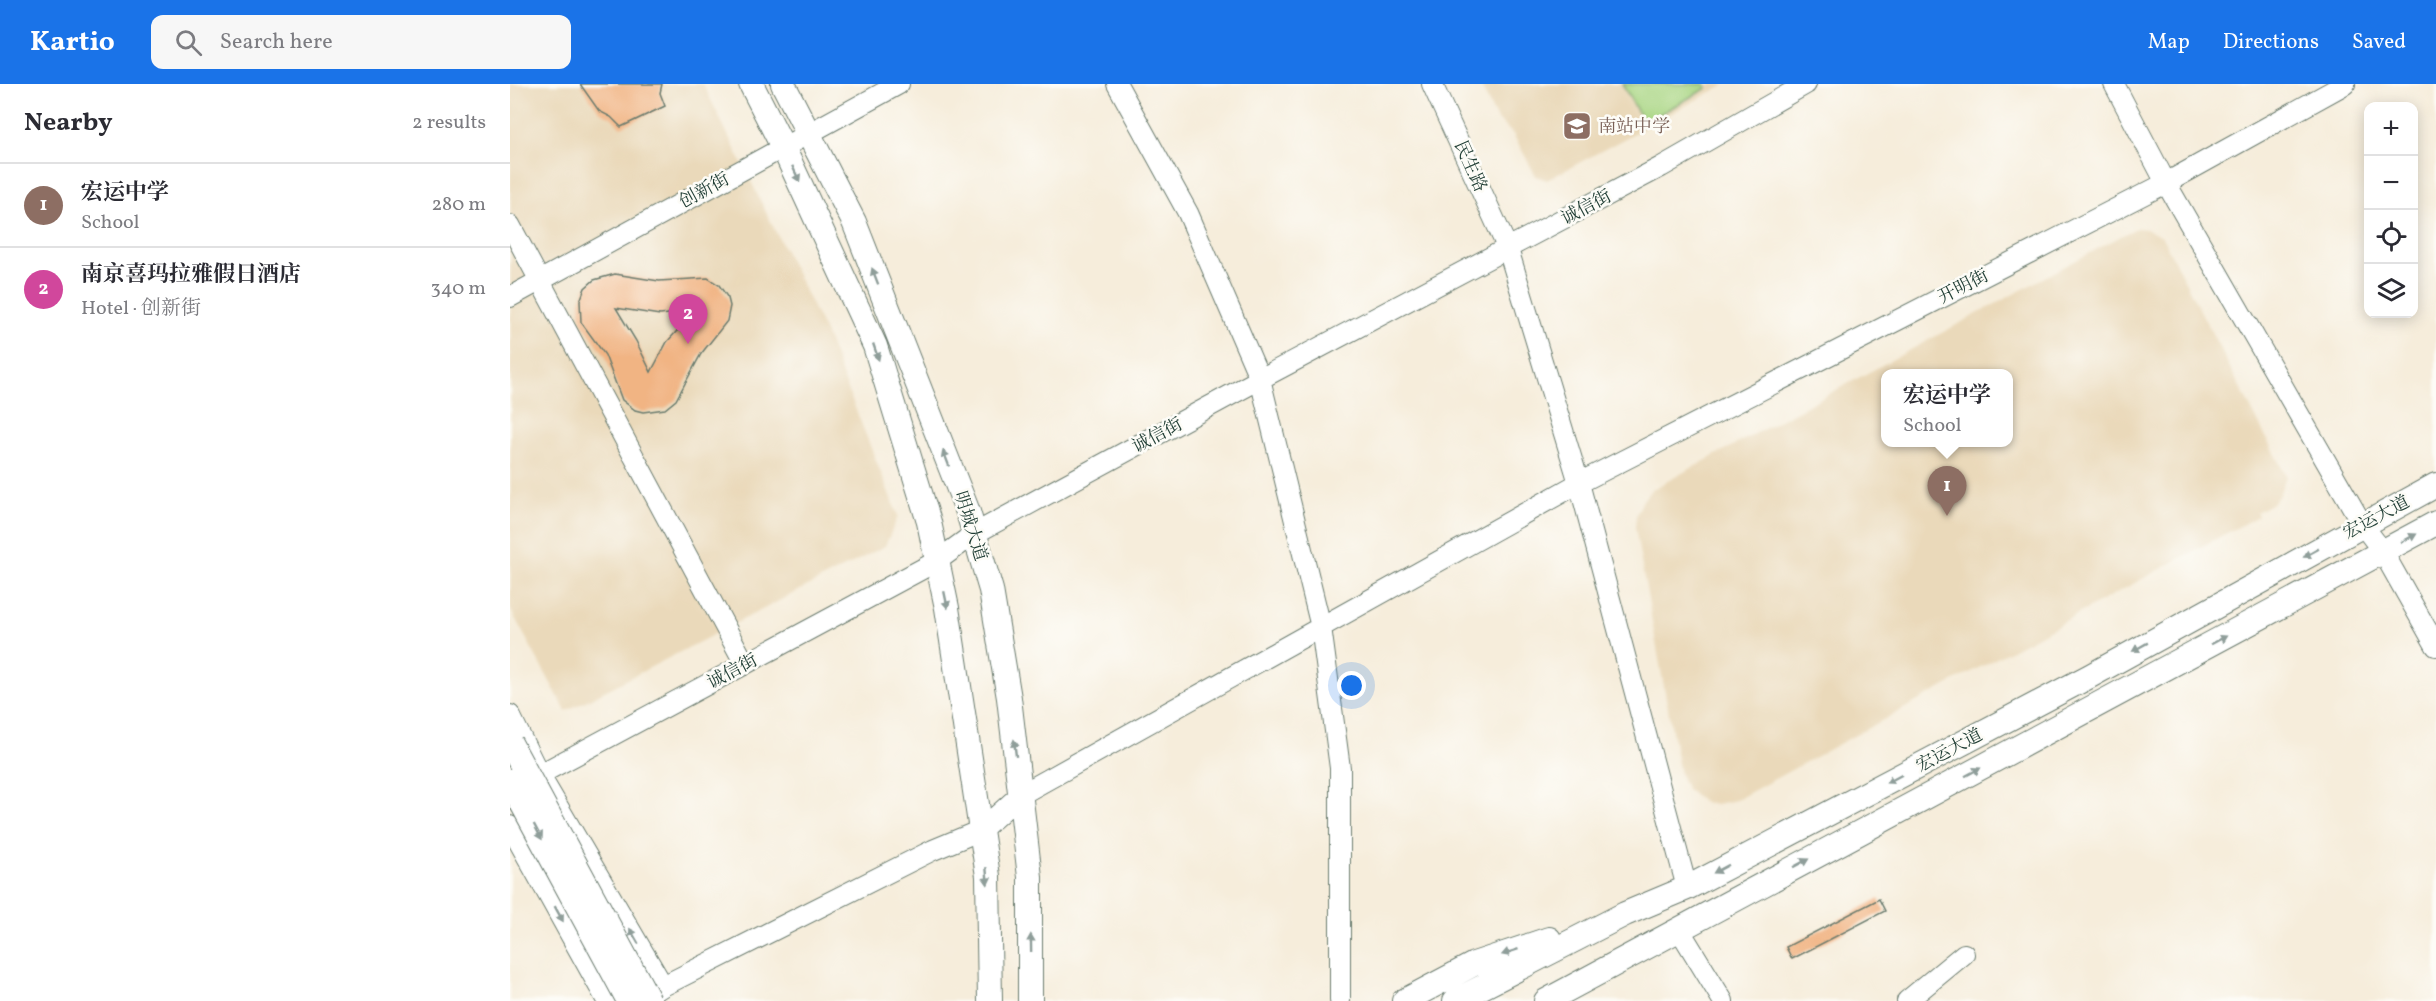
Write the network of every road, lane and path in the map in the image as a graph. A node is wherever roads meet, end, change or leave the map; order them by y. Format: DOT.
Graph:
graph roads {
  1 [pos="752,84"];
  2 [pos="783,84"];
  3 [pos="899,84"];
  4 [pos="1118,84"];
  5 [pos="1432,84"];
  6 [pos="1806,84"];
  7 [pos="2114,84"];
  8 [pos="2345,84"];
  9 [pos="809,133"];
  10 [pos="783,147"];
  11 [pos="2166,183"];
  12 [pos="510,225"];
  13 [pos="1508,249"];
  14 [pos="540,281"];
  15 [pos="510,297"];
  16 [pos="1260,379"];
  17 [pos="1579,483"];
  18 [pos="2436,485"];
  19 [pos="2436,523"];
  20 [pos="2362,524"];
  21 [pos="974,534"];
  22 [pos="2383,552"];
  23 [pos="937,561"];
  24 [pos="1321,627"];
  25 [pos="2436,646"];
  26 [pos="746,664"];
  27 [pos="510,715"];
  28 [pos="510,743"];
  29 [pos="540,774"];
  30 [pos="510,781"];
  31 [pos="510,790"];
  32 [pos="1020,795"];
  33 [pos="510,826"];
  34 [pos="981,830"];
  35 [pos="1687,888"];
  36 [pos="1625,914"];
  37 [pos="1678,929"];
  38 [pos="1645,947"];
  39 [pos="1964,954"];
  40 [pos="656,994"];
  41 [pos="607,1001"];
  42 [pos="629,1001"];
  43 [pos="639,1001"];
  44 [pos="990,1001"];
  45 [pos="1030,1001"];
  46 [pos="1340,1001"];
  47 [pos="1404,1001"];
  48 [pos="1455,1001"];
  49 [pos="1546,1001"];
  50 [pos="1571,1001"];
  51 [pos="1723,1001"];
  52 [pos="1907,1001"];
  1 -- 10 [label="main road"];
  2 -- 9 [label="main road, 明城大道"];
  3 -- 9 [label="street, 创新街"];
  4 -- 16 [label="street"];
  5 -- 13 [label="street, 民生路"];
  6 -- 13 [label="street, 诚信街"];
  7 -- 11 [label="street"];
  8 -- 11 [label="street, 开明街"];
  9 -- 10 [label="street, 创新街"];
  21 -- 9 [label="main road, 明城大道, one-way"];
  10 -- 14 [label="street, 创新街"];
  10 -- 23 [label="main road, one-way"];
  11 -- 17 [label="street, 开明街"];
  11 -- 20 [label="street"];
  12 -- 14 [label="street"];
  13 -- 16 [label="street, 诚信街"];
  13 -- 17 [label="street, 民生路"];
  14 -- 15 [label="street, 创新街"];
  14 -- 26 [label="street"];
  16 -- 21 [label="street, 诚信街"];
  16 -- 24 [label="street"];
  17 -- 24 [label="street, 开明街"];
  17 -- 35 [label="street, 民生路"];
  18 -- 20 [label="main road, 宏运大道"];
  22 -- 19 [label="main road, 宏运大道, one-way"];
  20 -- 22 [label="street"];
  20 -- 35 [label="main road, 宏运大道, one-way"];
  21 -- 23 [label="street, 诚信街"];
  32 -- 21 [label="main road, 明城大道, one-way"];
  22 -- 25 [label="street"];
  37 -- 22 [label="main road, 宏运大道, one-way"];
  23 -- 26 [label="street, 诚信街"];
  23 -- 34 [label="main road, one-way"];
  24 -- 32 [label="street, 开明街"];
  24 -- 46 [label="street"];
  26 -- 29 [label="street, 诚信街"];
  27 -- 29 [label="street"];
  28 -- 40 [label="main road, bridge"];
  29 -- 31 [label="street, 诚信街"];
  40 -- 29 [label="street, one-way"];
  30 -- 42 [label="main road, one-way, bridge"];
  32 -- 34 [label="street, 开明街"];
  45 -- 32 [label="main road, 明城大道, one-way"];
  33 -- 41 [label="street, one-way"];
  34 -- 40 [label="street, 开明街"];
  34 -- 44 [label="main road, one-way"];
  35 -- 36 [label="main road, 宏运大道"];
  36 -- 47 [label="main road, one-way"];
  36 -- 48 [label="main road, 宏运大道"];
  37 -- 38 [label="main road, 宏运大道"];
  37 -- 51 [label="street"];
  38 -- 49 [label="main road, 宏运大道"];
  38 -- 50 [label="main road"];
  39 -- 52 [label="street"];
  40 -- 43 [label="street, 开明街"];
}
